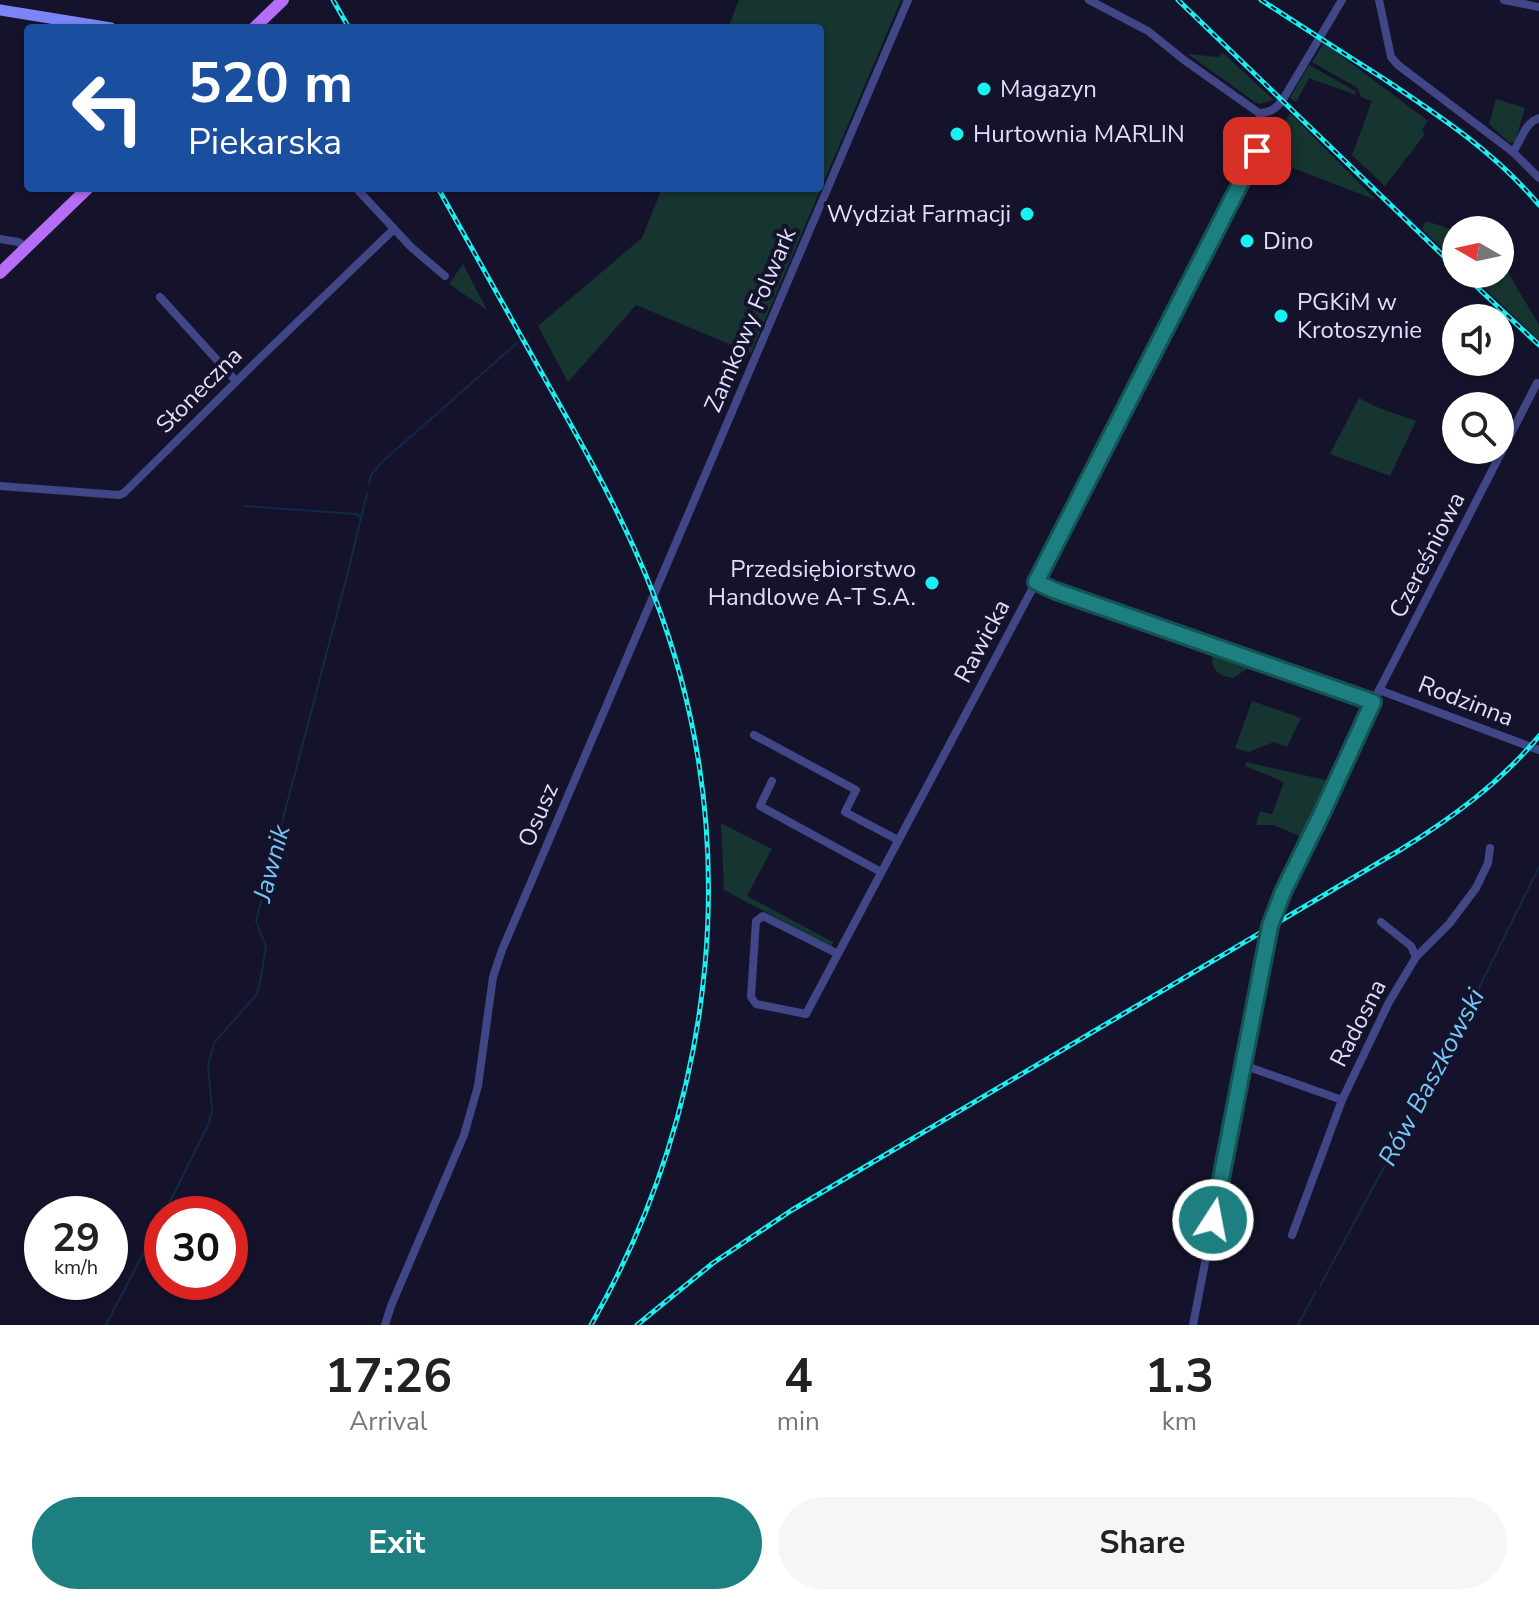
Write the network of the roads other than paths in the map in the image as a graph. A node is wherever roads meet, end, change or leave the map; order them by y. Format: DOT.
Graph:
graph roads {
  1 [pos="283,0"];
  2 [pos="908,0"];
  3 [pos="1089,0"];
  4 [pos="1342,0"];
  5 [pos="1379,0"];
  6 [pos="1504,0"];
  7 [pos="1539,7"];
  8 [pos="0,10"];
  9 [pos="86,24"];
  10 [pos="258,24"];
  11 [pos="1259,113"];
  12 [pos="1539,118"];
  13 [pos="1513,152"];
  14 [pos="1539,178"];
  15 [pos="84,192"];
  16 [pos="360,192"];
  17 [pos="394,229"];
  18 [pos="0,239"];
  19 [pos="27,247"];
  20 [pos="0,273"];
  21 [pos="445,276"];
  22 [pos="160,297"];
  23 [pos="236,381"];
  24 [pos="1537,383"];
  25 [pos="0,486"];
  26 [pos="1036,582"];
  27 [pos="647,611"];
  28 [pos="1379,690"];
  29 [pos="1373,702"];
  30 [pos="754,735"];
  31 [pos="1539,750"];
  32 [pos="772,781"];
  33 [pos="898,840"];
  34 [pos="1490,848"];
  35 [pos="881,872"];
  36 [pos="1381,922"];
  37 [pos="838,954"];
  38 [pos="1416,957"];
  39 [pos="1243,1065"];
  40 [pos="1342,1100"];
  41 [pos="1292,1235"];
  42 [pos="385,1325"];
  43 [pos="1193,1325"];
  1 -- 10 [label="main road"];
  2 -- 27 [label="street, Zamkowy Folwark"];
  3 -- 11 [label="street"];
  4 -- 11 [label="street"];
  5 -- 13 [label="street"];
  6 -- 7 [label="street"];
  8 -- 9 [label="street"];
  11 -- 26 [label="street, Rawicka"];
  12 -- 13 [label="street"];
  13 -- 14 [label="street"];
  15 -- 19 [label="main road"];
  16 -- 17 [label="street"];
  17 -- 21 [label="street"];
  17 -- 23 [label="street, Słoneczna"];
  18 -- 19 [label="street"];
  19 -- 20 [label="main road"];
  22 -- 23 [label="street"];
  23 -- 25 [label="street, Słoneczna"];
  24 -- 28 [label="street, Czereśniowa"];
  26 -- 29 [label="street"];
  26 -- 33 [label="street, Rawicka"];
  27 -- 42 [label="street, Osusz"];
  28 -- 29 [label="street, Czereśniowa"];
  28 -- 31 [label="street, Rodzinna"];
  29 -- 39 [label="street, Czereśniowa"];
  30 -- 33 [label="street"];
  32 -- 35 [label="street"];
  33 -- 35 [label="street, Rawicka"];
  34 -- 38 [label="street, Radosna"];
  35 -- 37 [label="street, Rawicka"];
  36 -- 38 [label="street"];
  37 -- 37 [label="street, Rawicka"];
  38 -- 40 [label="street, Radosna"];
  39 -- 40 [label="street"];
  39 -- 43 [label="street, Czereśniowa"];
  40 -- 41 [label="street, Radosna"];
}
